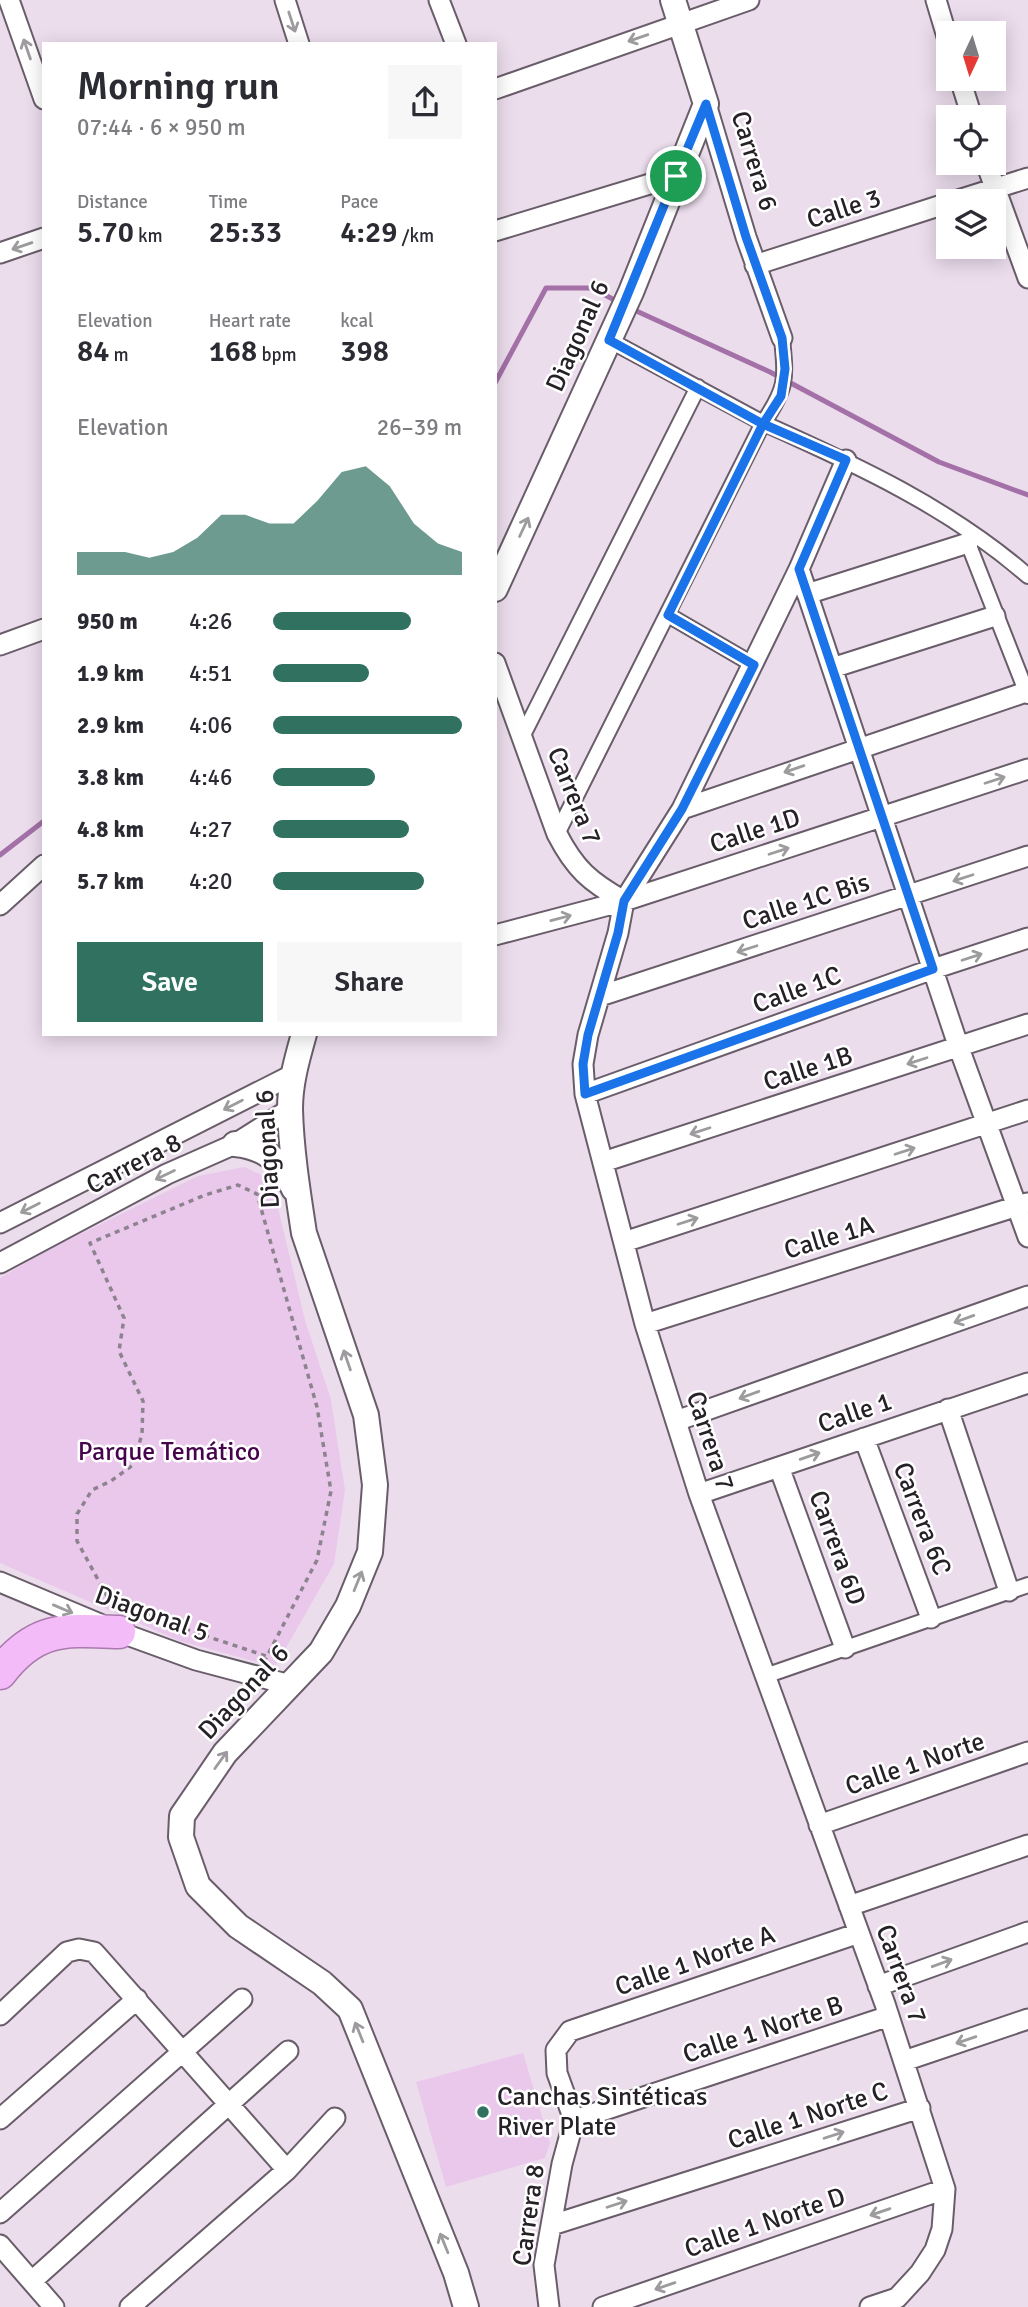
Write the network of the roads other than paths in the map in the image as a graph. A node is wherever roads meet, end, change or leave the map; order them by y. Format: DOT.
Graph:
graph roads {
  1 [pos="9,0"];
  2 [pos="285,0"];
  3 [pos="439,0"];
  4 [pos="749,0"];
  5 [pos="936,0"];
  6 [pos="677,12"];
  7 [pos="942,21"];
  8 [pos="298,42"];
  9 [pos="455,42"];
  10 [pos="497,88"];
  11 [pos="42,93"];
  12 [pos="706,104"];
  13 [pos="990,175"];
  14 [pos="676,176"];
  15 [pos="1028,178"];
  16 [pos="994,189"];
  17 [pos="936,207"];
  18 [pos="1006,220"];
  19 [pos="497,230"];
  20 [pos="42,239"];
  21 [pos="0,253"];
  22 [pos="755,265"];
  23 [pos="1028,278"];
  24 [pos="613,331"];
  25 [pos="782,338"];
  26 [pos="698,387"];
  27 [pos="763,424"];
  28 [pos="846,460"];
  29 [pos="968,542"];
  30 [pos="799,569"];
  31 [pos="1028,576"];
  32 [pos="497,585"];
  33 [pos="807,594"];
  34 [pos="668,615"];
  35 [pos="995,616"];
  36 [pos="42,630"];
  37 [pos="0,645"];
  38 [pos="754,665"];
  39 [pos="497,668"];
  40 [pos="832,668"];
  41 [pos="1027,694"];
  42 [pos="522,737"];
  43 [pos="859,747"];
  44 [pos="1028,769"];
  45 [pos="682,809"];
  46 [pos="883,818"];
  47 [pos="557,834"];
  48 [pos="1028,856"];
  49 [pos="42,867"];
  50 [pos="909,896"];
  51 [pos="624,901"];
  52 [pos="0,905"];
  53 [pos="497,934"];
  54 [pos="1028,938"];
  55 [pos="933,969"];
  56 [pos="600,996"];
  57 [pos="1028,1024"];
  58 [pos="303,1036"];
  59 [pos="959,1048"];
  60 [pos="293,1074"];
  61 [pos="585,1094"];
  62 [pos="290,1109"];
  63 [pos="1028,1110"];
  64 [pos="986,1124"];
  65 [pos="235,1144"];
  66 [pos="603,1162"];
  67 [pos="300,1202"];
  68 [pos="1023,1205"];
  69 [pos="0,1223"];
  70 [pos="1028,1237"];
  71 [pos="624,1242"];
  72 [pos="2,1258"];
  73 [pos="1028,1296"];
  74 [pos="645,1324"];
  75 [pos="1028,1383"];
  76 [pos="948,1409"];
  77 [pos="676,1421"];
  78 [pos="864,1438"];
  79 [pos="779,1467"];
  80 [pos="699,1494"];
  81 [pos="0,1582"];
  82 [pos="1028,1585"];
  83 [pos="1009,1591"];
  84 [pos="932,1618"];
  85 [pos="119,1632"];
  86 [pos="845,1648"];
  87 [pos="0,1673"];
  88 [pos="765,1675"];
  89 [pos="290,1685"];
  90 [pos="1028,1752"];
  91 [pos="820,1825"];
  92 [pos="1028,1845"];
  93 [pos="849,1906"];
  94 [pos="1028,1932"];
  95 [pos="859,1933"];
  96 [pos="878,1986"];
  97 [pos="137,1999"];
  98 [pos="242,1999"];
  99 [pos="0,2015"];
  100 [pos="889,2016"];
  101 [pos="1028,2019"];
  102 [pos="288,2051"];
  103 [pos="181,2052"];
  104 [pos="904,2062"];
  105 [pos="229,2105"];
  106 [pos="920,2108"];
  107 [pos="335,2118"];
  108 [pos="0,2119"];
  109 [pos="574,2120"];
  110 [pos="286,2169"];
  111 [pos="945,2189"];
  112 [pos="0,2213"];
  113 [pos="552,2225"];
  114 [pos="0,2245"];
  115 [pos="32,2281"];
  116 [pos="54,2307"];
  117 [pos="130,2307"];
  118 [pos="466,2307"];
  119 [pos="549,2307"];
  120 [pos="603,2307"];
  121 [pos="870,2307"];
  11 -- 1 [label="street, one-way"];
  2 -- 8 [label="street, one-way"];
  3 -- 9 [label="street"];
  4 -- 6 [label="street"];
  5 -- 7 [label="street"];
  6 -- 10 [label="street, one-way"];
  6 -- 12 [label="street, Carrera 6"];
  12 -- 14 [label="street, Diagonal 6"];
  12 -- 22 [label="street, Carrera 6"];
  13 -- 16 [label="street"];
  14 -- 19 [label="street"];
  14 -- 24 [label="street, Diagonal 6"];
  15 -- 16 [label="street"];
  17 -- 22 [label="street, Calle 3"];
  18 -- 23 [label="street"];
  20 -- 21 [label="street, one-way"];
  22 -- 25 [label="street, Carrera 6"];
  24 -- 26 [label="street"];
  32 -- 24 [label="street, Diagonal 6, one-way"];
  25 -- 27 [label="street"];
  26 -- 27 [label="street"];
  26 -- 42 [label="street"];
  27 -- 28 [label="street"];
  27 -- 34 [label="street"];
  28 -- 30 [label="street"];
  28 -- 31 [label="street"];
  29 -- 33 [label="street"];
  29 -- 35 [label="street"];
  30 -- 33 [label="street"];
  30 -- 38 [label="street"];
  33 -- 40 [label="street"];
  34 -- 38 [label="street"];
  34 -- 47 [label="street"];
  35 -- 40 [label="street"];
  35 -- 41 [label="street"];
  36 -- 37 [label="street"];
  38 -- 45 [label="street"];
  39 -- 42 [label="street, Carrera 7"];
  40 -- 43 [label="street"];
  41 -- 43 [label="street"];
  42 -- 47 [label="street, Carrera 7"];
  43 -- 45 [label="street, one-way"];
  43 -- 46 [label="street"];
  46 -- 44 [label="street, Calle 1D, one-way"];
  45 -- 51 [label="street"];
  46 -- 50 [label="street"];
  51 -- 46 [label="street, Calle 1D, one-way"];
  47 -- 51 [label="street, Carrera 7"];
  48 -- 50 [label="street, Calle 1C Bis, one-way"];
  49 -- 52 [label="street"];
  50 -- 55 [label="street"];
  50 -- 56 [label="street, Calle 1C Bis, one-way"];
  53 -- 51 [label="street, Calle 1D, one-way"];
  51 -- 56 [label="street, Carrera 7"];
  55 -- 54 [label="street, Calle 1C, one-way"];
  55 -- 59 [label="street"];
  55 -- 61 [label="street, Calle 1C"];
  56 -- 61 [label="street, Carrera 7"];
  57 -- 59 [label="street, Calle 1B"];
  58 -- 60 [label="street, Diagonal 6"];
  59 -- 64 [label="street"];
  59 -- 66 [label="street, Calle 1B, one-way"];
  60 -- 62 [label="street, Diagonal 6"];
  60 -- 69 [label="street, one-way"];
  61 -- 66 [label="street, Carrera 7"];
  62 -- 65 [label="street, Carrera 8"];
  62 -- 67 [label="street, Diagonal 6"];
  63 -- 64 [label="street"];
  64 -- 68 [label="street"];
  71 -- 64 [label="street, one-way"];
  65 -- 67 [label="street"];
  65 -- 72 [label="street, Carrera 8, one-way"];
  66 -- 71 [label="street, Carrera 7"];
  89 -- 67 [label="street, Diagonal 6, one-way"];
  68 -- 70 [label="street"];
  68 -- 74 [label="street, Calle 1A"];
  71 -- 74 [label="street, Carrera 7"];
  73 -- 77 [label="street, one-way"];
  74 -- 77 [label="street, Carrera 7"];
  75 -- 76 [label="street, Calle 1"];
  76 -- 78 [label="street, Calle 1"];
  76 -- 83 [label="street"];
  77 -- 80 [label="street, Carrera 7"];
  79 -- 78 [label="street, Calle 1, one-way"];
  78 -- 84 [label="street, Carrera 6C"];
  79 -- 80 [label="street, Calle 1"];
  79 -- 86 [label="street, Carrera 6D"];
  80 -- 88 [label="street, Carrera 7"];
  81 -- 85 [label="street, Diagonal 5, one-way"];
  82 -- 83 [label="street"];
  83 -- 84 [label="street"];
  84 -- 86 [label="street"];
  85 -- 87 [label="highway"];
  85 -- 89 [label="street, Diagonal 5"];
  86 -- 88 [label="street"];
  88 -- 91 [label="street, Carrera 7"];
  118 -- 89 [label="street, Diagonal 6, one-way"];
  90 -- 91 [label="street, Calle 1 Norte"];
  91 -- 93 [label="street, Carrera 7"];
  92 -- 93 [label="street"];
  93 -- 95 [label="street, Carrera 7"];
  96 -- 94 [label="street, one-way"];
  95 -- 96 [label="street, Carrera 7"];
  95 -- 109 [label="street, Calle 1 Norte A"];
  96 -- 100 [label="street, Carrera 7"];
  97 -- 99 [label="street"];
  97 -- 103 [label="street"];
  97 -- 108 [label="street"];
  98 -- 103 [label="street"];
  100 -- 104 [label="street, Carrera 7"];
  100 -- 109 [label="street, Calle 1 Norte B"];
  101 -- 104 [label="street, Calle 1 Norte C, one-way"];
  102 -- 105 [label="street"];
  103 -- 105 [label="street"];
  103 -- 112 [label="street"];
  104 -- 106 [label="street, Carrera 7"];
  105 -- 110 [label="street"];
  105 -- 115 [label="street"];
  106 -- 111 [label="street, Carrera 7"];
  113 -- 106 [label="street, Calle 1 Norte C, one-way"];
  107 -- 110 [label="street"];
  109 -- 113 [label="street, Carrera 8"];
  110 -- 117 [label="street"];
  111 -- 120 [label="street, Calle 1 Norte D, one-way"];
  111 -- 121 [label="street, Carrera 7"];
  113 -- 119 [label="street, Carrera 8"];
  114 -- 115 [label="street"];
  115 -- 116 [label="street"];
}
